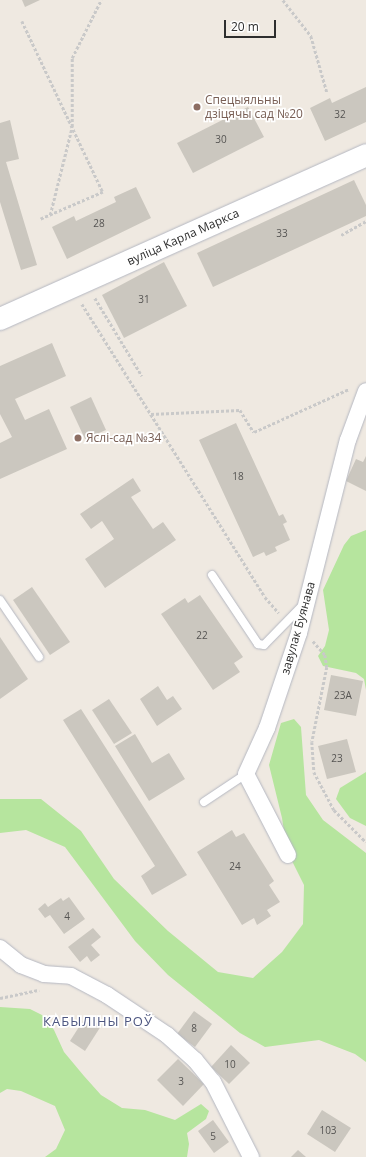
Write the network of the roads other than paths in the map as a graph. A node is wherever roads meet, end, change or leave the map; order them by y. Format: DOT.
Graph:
graph roads {
  1 [pos="366,155"];
  2 [pos="0,319"];
  3 [pos="359,389"];
  4 [pos="212,575"];
  5 [pos="0,600"];
  6 [pos="294,628"];
  7 [pos="39,657"];
  8 [pos="246,774"];
  9 [pos="204,802"];
  10 [pos="288,855"];
  11 [pos="0,948"];
  12 [pos="252,1157"];
  1 -- 2 [label="main road, вуліца Карла Маркса"];
  3 -- 6 [label="street, завулак Буянава"];
  4 -- 6 [label="lane"];
  5 -- 7 [label="lane"];
  6 -- 8 [label="street, завулак Буянава"];
  8 -- 9 [label="lane"];
  8 -- 10 [label="street"];
  11 -- 12 [label="street"];
}
